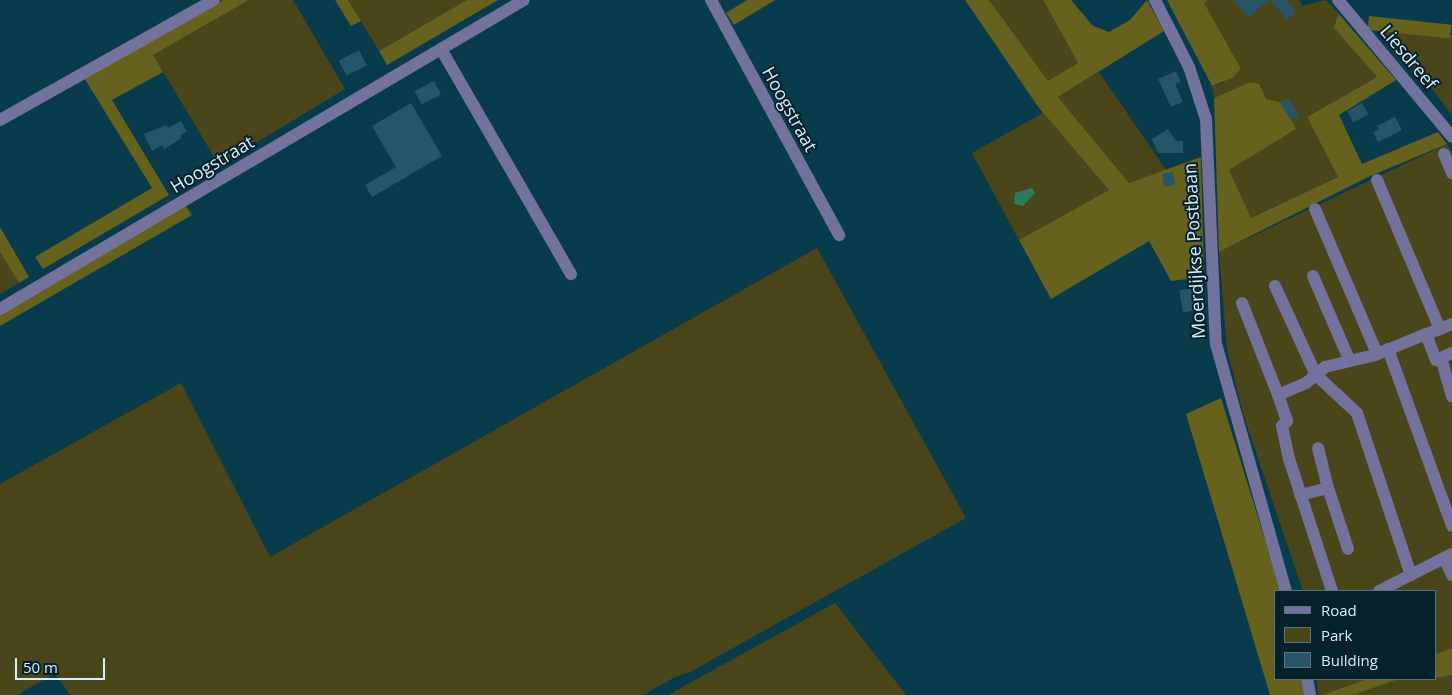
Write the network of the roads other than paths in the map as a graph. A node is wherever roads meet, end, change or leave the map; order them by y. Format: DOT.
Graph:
graph roads {
  1 [pos="214,0"];
  2 [pos="524,0"];
  3 [pos="711,0"];
  4 [pos="1155,0"];
  5 [pos="1338,0"];
  6 [pos="441,49"];
  7 [pos="0,120"];
  8 [pos="1452,137"];
  9 [pos="1444,154"];
  10 [pos="1452,173"];
  11 [pos="1377,180"];
  12 [pos="1315,209"];
  13 [pos="839,236"];
  14 [pos="571,274"];
  15 [pos="1313,276"];
  16 [pos="1275,286"];
  17 [pos="1242,303"];
  18 [pos="0,309"];
  19 [pos="1452,324"];
  20 [pos="1440,329"];
  21 [pos="1426,334"];
  22 [pos="1382,352"];
  23 [pos="1446,356"];
  24 [pos="1349,359"];
  25 [pos="1316,375"];
  26 [pos="1278,395"];
  27 [pos="1452,396"];
  28 [pos="1318,448"];
  29 [pos="1328,488"];
  30 [pos="1300,494"];
  31 [pos="1452,526"];
  32 [pos="1348,550"];
  33 [pos="1448,556"];
  34 [pos="1411,575"];
  35 [pos="1452,575"];
  36 [pos="1392,588"];
  37 [pos="1286,590"];
  38 [pos="1332,590"];
  39 [pos="1307,680"];
  40 [pos="1310,695"];
  1 -- 7 [label="street"];
  2 -- 6 [label="street, Hoogstraat"];
  3 -- 13 [label="street, Hoogstraat"];
  4 -- 37 [label="street, Moerdijkse Postbaan"];
  5 -- 8 [label="street, Liesdreef"];
  6 -- 14 [label="street"];
  6 -- 18 [label="street, Hoogstraat"];
  9 -- 10 [label="street"];
  11 -- 20 [label="street"];
  12 -- 22 [label="street"];
  15 -- 24 [label="street"];
  16 -- 25 [label="street"];
  17 -- 26 [label="street"];
  19 -- 20 [label="street"];
  20 -- 21 [label="street"];
  21 -- 22 [label="street"];
  21 -- 23 [label="street"];
  22 -- 24 [label="street"];
  22 -- 31 [label="street"];
  23 -- 27 [label="street"];
  24 -- 25 [label="street"];
  25 -- 26 [label="street"];
  25 -- 34 [label="street"];
  26 -- 30 [label="street"];
  28 -- 29 [label="street"];
  29 -- 30 [label="street"];
  29 -- 32 [label="street"];
  30 -- 38 [label="street"];
  33 -- 34 [label="street"];
  33 -- 35 [label="street"];
  34 -- 36 [label="street"];
  39 -- 40 [label="street"];
}
